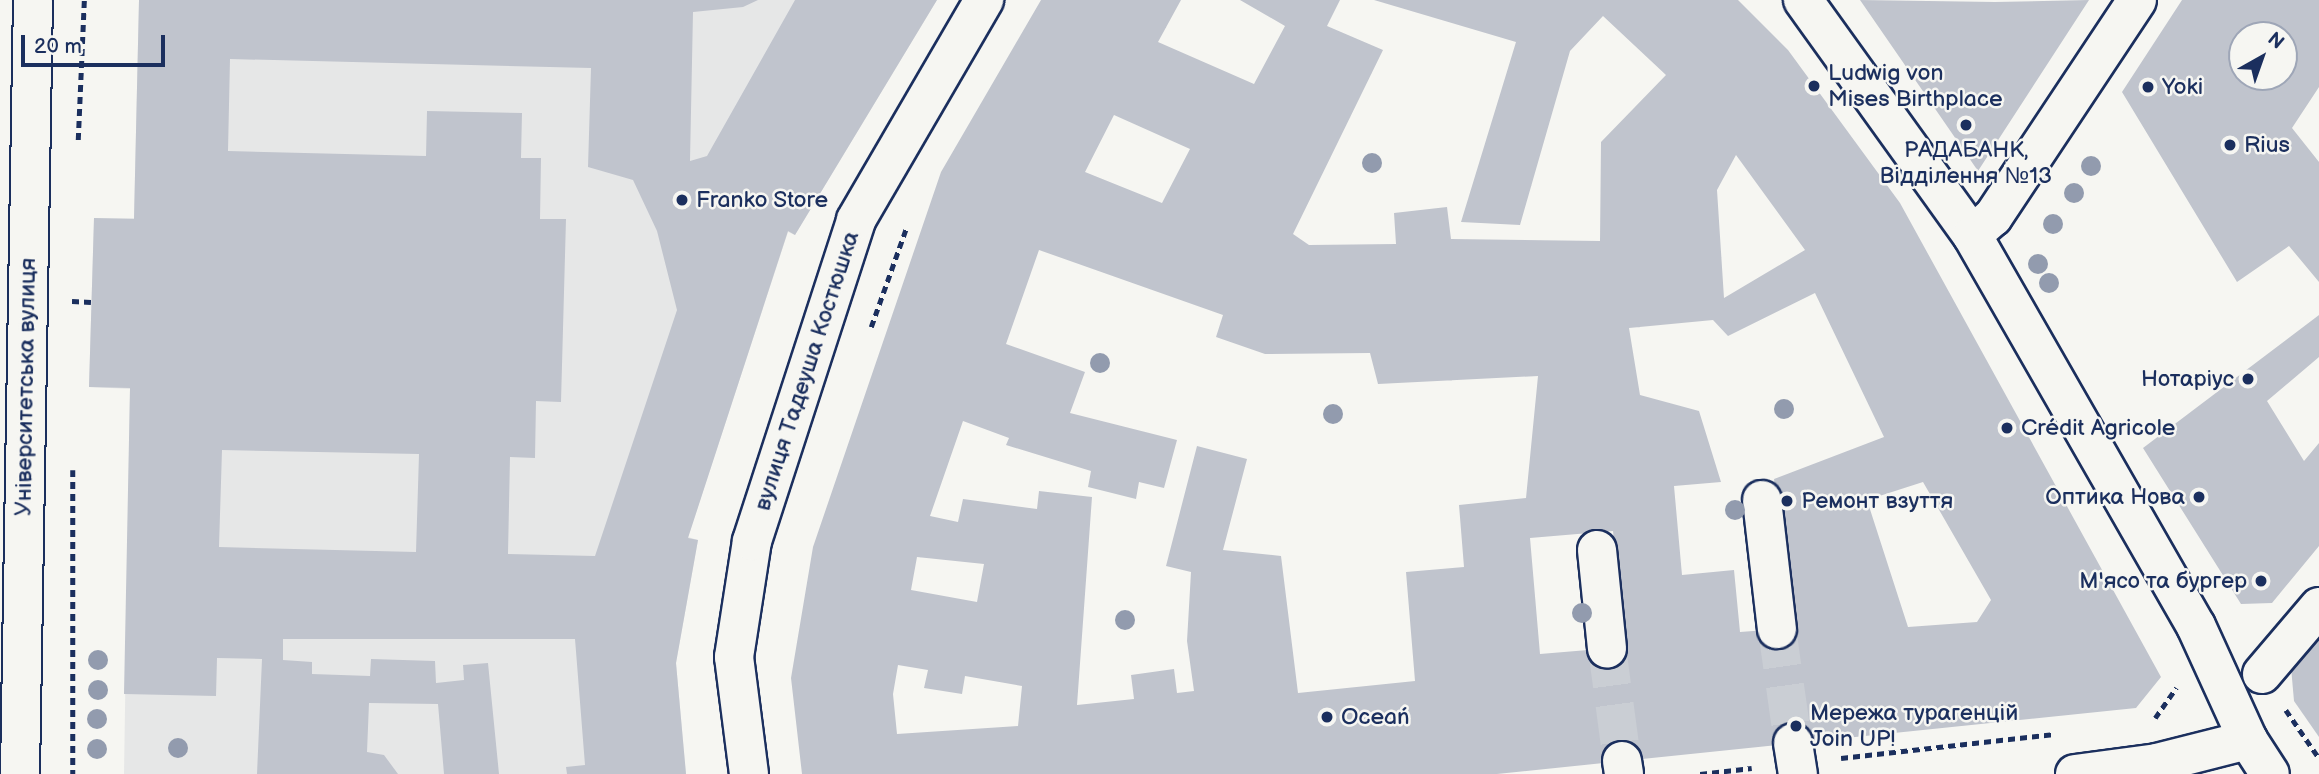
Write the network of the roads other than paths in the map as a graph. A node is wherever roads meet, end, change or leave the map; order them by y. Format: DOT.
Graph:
graph roads {
  1 [pos="33,0"];
  2 [pos="984,0"];
  3 [pos="1803,0"];
  4 [pos="2137,0"];
  5 [pos="1972,235"];
  6 [pos="1762,500"];
  7 [pos="1597,550"];
  8 [pos="2319,607"];
  9 [pos="1777,629"];
  10 [pos="1606,648"];
  11 [pos="2262,674"];
  12 [pos="2248,740"];
  13 [pos="20,774"];
  14 [pos="749,774"];
  15 [pos="2076,774"];
  16 [pos="2270,774"];
  1 -- 13 [label="street, Університетська вулиця"];
  2 -- 14 [label="street, вулиця Тадеуша Костюшка"];
  3 -- 5 [label="street"];
  4 -- 5 [label="street"];
  5 -- 12 [label="street"];
  6 -- 9 [label="street"];
  7 -- 10 [label="street"];
  8 -- 11 [label="street"];
  12 -- 15 [label="street"];
  12 -- 16 [label="street"];
}
